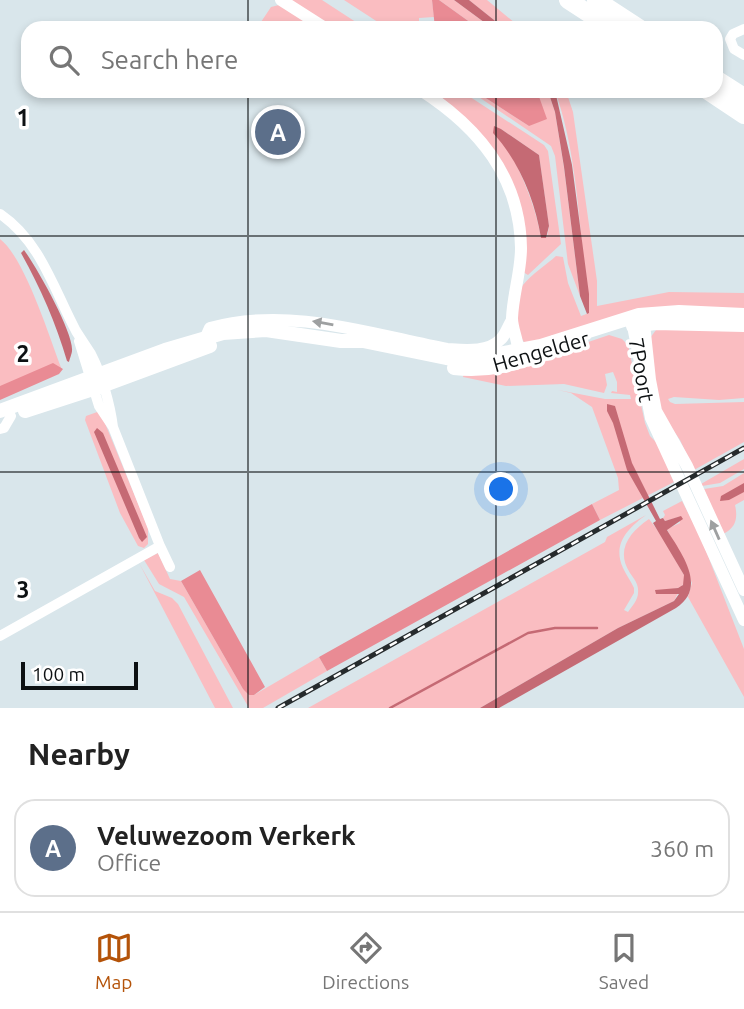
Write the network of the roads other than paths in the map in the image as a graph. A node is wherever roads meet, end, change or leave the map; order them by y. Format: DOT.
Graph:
graph roads {
  1 [pos="281,0"];
  2 [pos="568,0"];
  3 [pos="596,0"];
  4 [pos="314,21"];
  5 [pos="600,21"];
  6 [pos="628,21"];
  7 [pos="744,29"];
  8 [pos="744,55"];
  9 [pos="723,84"];
  10 [pos="744,97"];
  11 [pos="431,98"];
  12 [pos="718,98"];
  13 [pos="744,115"];
  14 [pos="0,214"];
  15 [pos="744,315"];
  16 [pos="512,320"];
  17 [pos="639,322"];
  18 [pos="744,325"];
  19 [pos="284,334"];
  20 [pos="206,337"];
  21 [pos="341,341"];
  22 [pos="497,342"];
  23 [pos="518,348"];
  24 [pos="511,365"];
  25 [pos="96,382"];
  26 [pos="4,415"];
  27 [pos="0,429"];
  28 [pos="698,505"];
  29 [pos="160,546"];
  30 [pos="170,568"];
  31 [pos="744,590"];
  32 [pos="744,620"];
  33 [pos="0,636"];
  1 -- 4 [label="street"];
  2 -- 5 [label="highway"];
  3 -- 6 [label="highway"];
  7 -- 8 [label="street"];
  9 -- 10 [label="highway"];
  11 -- 16 [label="street"];
  12 -- 13 [label="highway"];
  14 -- 25 [label="street"];
  15 -- 17 [label="main road, Hengelder"];
  16 -- 22 [label="street, Hengelder"];
  16 -- 23 [label="street"];
  17 -- 18 [label="main road, Hengelder"];
  17 -- 23 [label="main road, Hengelder"];
  17 -- 24 [label="main road, Hengelder"];
  17 -- 28 [label="street, 7Poort"];
  19 -- 20 [label="main road, Hengelder"];
  19 -- 21 [label="main road, Hengelder"];
  19 -- 25 [label="main road, Hengelder"];
  22 -- 20 [label="street, Hengelder, one-way"];
  20 -- 25 [label="main road, Hengelder"];
  21 -- 23 [label="main road, Hengelder"];
  21 -- 24 [label="main road, Hengelder"];
  22 -- 23 [label="street, Hengelder"];
  23 -- 24 [label="street"];
  25 -- 26 [label="main road, Hengelder"];
  25 -- 29 [label="street"];
  26 -- 27 [label="street, Hengelder"];
  31 -- 28 [label="street, 7Poort, one-way"];
  28 -- 32 [label="street, 7Poort"];
  29 -- 30 [label="street"];
  29 -- 33 [label="street"];
}
